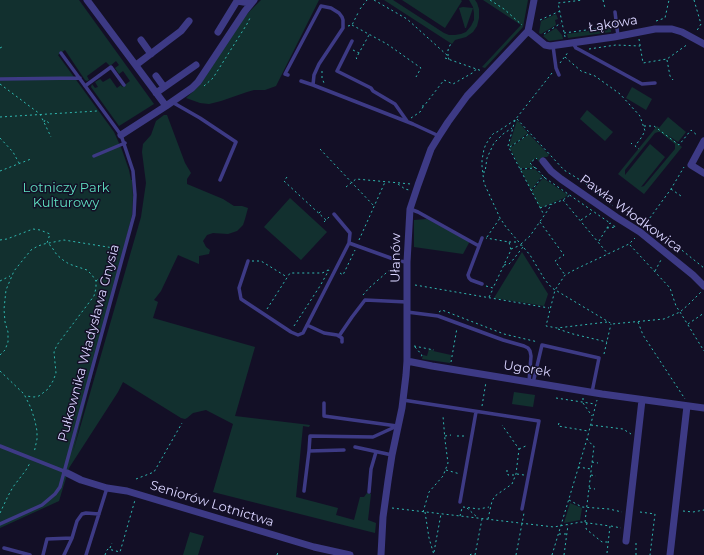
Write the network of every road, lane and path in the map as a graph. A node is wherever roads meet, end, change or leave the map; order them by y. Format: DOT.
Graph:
graph roads {
  1 [pos="367,0"];
  2 [pos="374,0"];
  3 [pos="490,0"];
  4 [pos="534,0"];
  5 [pos="556,0"];
  6 [pos="576,0"];
  7 [pos="583,0"];
  8 [pos="603,0"];
  9 [pos="669,0"];
  10 [pos="694,0"];
  11 [pos="90,1"];
  12 [pos="252,2"];
  13 [pos="558,3"];
  14 [pos="605,8"];
  15 [pos="560,11"];
  16 [pos="615,12"];
  17 [pos="540,20"];
  18 [pos="188,21"];
  19 [pos="562,23"];
  20 [pos="700,24"];
  21 [pos="704,24"];
  22 [pos="352,25"];
  23 [pos="610,27"];
  24 [pos="342,28"];
  25 [pos="526,29"];
  26 [pos="655,29"];
  27 [pos="218,32"];
  28 [pos="638,32"];
  29 [pos="369,35"];
  30 [pos="541,36"];
  31 [pos="618,36"];
  32 [pos="693,38"];
  33 [pos="141,40"];
  34 [pos="352,42"];
  35 [pos="572,42"];
  36 [pos="452,44"];
  37 [pos="704,44"];
  38 [pos="553,46"];
  39 [pos="640,46"];
  40 [pos="349,48"];
  41 [pos="580,50"];
  42 [pos="61,53"];
  43 [pos="359,53"];
  44 [pos="151,54"];
  45 [pos="448,56"];
  46 [pos="565,57"];
  47 [pos="445,58"];
  48 [pos="357,59"];
  49 [pos="667,59"];
  50 [pos="449,60"];
  51 [pos="136,65"];
  52 [pos="196,65"];
  53 [pos="558,66"];
  54 [pos="476,69"];
  55 [pos="554,70"];
  56 [pos="482,71"];
  57 [pos="288,75"];
  58 [pos="559,75"];
  59 [pos="156,76"];
  60 [pos="416,77"];
  61 [pos="80,78"];
  62 [pos="0,79"];
  63 [pos="673,80"];
  64 [pos="301,82"];
  65 [pos="656,83"];
  66 [pos="0,84"];
  67 [pos="124,85"];
  68 [pos="313,85"];
  69 [pos="85,86"];
  70 [pos="164,87"];
  71 [pos="156,93"];
  72 [pos="169,104"];
  73 [pos="99,111"];
  74 [pos="40,114"];
  75 [pos="0,117"];
  76 [pos="516,119"];
  77 [pos="407,121"];
  78 [pos="44,122"];
  79 [pos="49,123"];
  80 [pos="644,126"];
  81 [pos="513,128"];
  82 [pos="530,133"];
  83 [pos="121,135"];
  84 [pos="439,136"];
  85 [pos="50,137"];
  86 [pos="0,138"];
  87 [pos="702,139"];
  88 [pos="125,143"];
  89 [pos="509,148"];
  90 [pos="320,149"];
  91 [pos="638,149"];
  92 [pos="94,156"];
  93 [pos="31,159"];
  94 [pos="541,162"];
  95 [pos="19,164"];
  96 [pos="535,168"];
  97 [pos="519,169"];
  98 [pos="0,171"];
  99 [pos="482,172"];
  100 [pos="704,173"];
  101 [pos="543,176"];
  102 [pos="287,178"];
  103 [pos="220,180"];
  104 [pos="352,182"];
  105 [pos="385,182"];
  106 [pos="398,183"];
  107 [pos="346,187"];
  108 [pos="416,189"];
  109 [pos="671,189"];
  110 [pos="531,192"];
  111 [pos="570,195"];
  112 [pos="681,196"];
  113 [pos="563,200"];
  114 [pos="552,204"];
  115 [pos="374,207"];
  116 [pos="540,208"];
  117 [pos="615,208"];
  118 [pos="410,209"];
  119 [pos="322,210"];
  120 [pos="593,212"];
  121 [pos="319,213"];
  122 [pos="334,214"];
  123 [pos="544,216"];
  124 [pos="616,217"];
  125 [pos="500,218"];
  126 [pos="326,220"];
  127 [pos="581,220"];
  128 [pos="324,222"];
  129 [pos="540,222"];
  130 [pos="647,222"];
  131 [pos="611,224"];
  132 [pos="607,228"];
  133 [pos="482,238"];
  134 [pos="487,238"];
  135 [pos="0,240"];
  136 [pos="509,242"];
  137 [pos="519,242"];
  138 [pos="598,242"];
  139 [pos="48,243"];
  140 [pos="349,243"];
  141 [pos="521,244"];
  142 [pos="629,244"];
  143 [pos="357,246"];
  144 [pos="479,246"];
  145 [pos="523,246"];
  146 [pos="125,250"];
  147 [pos="511,250"];
  148 [pos="666,252"];
  149 [pos="608,254"];
  150 [pos="123,259"];
  151 [pos="248,261"];
  152 [pos="407,262"];
  153 [pos="504,265"];
  154 [pos="704,268"];
  155 [pos="335,270"];
  156 [pos="655,271"];
  157 [pos="565,275"];
  158 [pos="11,276"];
  159 [pos="287,277"];
  160 [pos="562,279"];
  161 [pos="0,281"];
  162 [pos="96,281"];
  163 [pos="407,284"];
  164 [pos="482,284"];
  165 [pos="704,287"];
  166 [pos="493,288"];
  167 [pos="554,290"];
  168 [pos="489,298"];
  169 [pos="407,302"];
  170 [pos="550,309"];
  171 [pos="407,312"];
  172 [pos="680,312"];
  173 [pos="704,313"];
  174 [pos="264,314"];
  175 [pos="434,316"];
  176 [pos="608,322"];
  177 [pos="638,322"];
  178 [pos="457,323"];
  179 [pos="307,325"];
  180 [pos="687,325"];
  181 [pos="546,326"];
  182 [pos="557,328"];
  183 [pos="546,329"];
  184 [pos="291,332"];
  185 [pos="339,336"];
  186 [pos="342,342"];
  187 [pos="536,342"];
  188 [pos="607,342"];
  189 [pos="412,343"];
  190 [pos="414,346"];
  191 [pos="422,348"];
  192 [pos="434,350"];
  193 [pos="704,350"];
  194 [pos="421,354"];
  195 [pos="0,355"];
  196 [pos="421,360"];
  197 [pos="407,361"];
  198 [pos="449,369"];
  199 [pos="0,371"];
  200 [pos="487,375"];
  201 [pos="531,382"];
  202 [pos="592,392"];
  203 [pos="26,396"];
  204 [pos="584,396"];
  205 [pos="556,398"];
  206 [pos="403,400"];
  207 [pos="642,400"];
  208 [pos="597,401"];
  209 [pos="582,402"];
  210 [pos="324,403"];
  211 [pos="686,403"];
  212 [pos="596,404"];
  213 [pos="704,408"];
  214 [pos="476,412"];
  215 [pos="481,413"];
  216 [pos="443,416"];
  217 [pos="593,418"];
  218 [pos="182,423"];
  219 [pos="559,424"];
  220 [pos="502,425"];
  221 [pos="591,425"];
  222 [pos="398,426"];
  223 [pos="589,431"];
  224 [pos="444,436"];
  225 [pos="451,436"];
  226 [pos="457,436"];
  227 [pos="471,437"];
  228 [pos="638,437"];
  229 [pos="587,439"];
  230 [pos="0,446"];
  231 [pos="594,446"];
  232 [pos="598,446"];
  233 [pos="355,447"];
  234 [pos="344,450"];
  235 [pos="309,451"];
  236 [pos="376,452"];
  237 [pos="392,455"];
  238 [pos="32,459"];
  239 [pos="592,462"];
  240 [pos="598,463"];
  241 [pos="578,467"];
  242 [pos="592,469"];
  243 [pos="446,470"];
  244 [pos="506,471"];
  245 [pos="66,472"];
  246 [pos="465,475"];
  247 [pos="516,475"];
  248 [pos="591,475"];
  249 [pos="528,476"];
  250 [pos="596,476"];
  251 [pos="136,479"];
  252 [pos="107,488"];
  253 [pos="589,488"];
  254 [pos="595,489"];
  255 [pos="304,491"];
  256 [pos="369,492"];
  257 [pos="137,494"];
  258 [pos="568,500"];
  259 [pos="460,502"];
  260 [pos="490,506"];
  261 [pos="466,507"];
  262 [pos="392,508"];
  263 [pos="587,508"];
  264 [pos="522,509"];
  265 [pos="675,510"];
  266 [pos="704,510"];
  267 [pos="424,512"];
  268 [pos="640,512"];
  269 [pos="0,513"];
  270 [pos="629,513"];
  271 [pos="99,514"];
  272 [pos="441,514"];
  273 [pos="460,516"];
  274 [pos="478,518"];
  275 [pos="482,519"];
  276 [pos="488,519"];
  277 [pos="586,522"];
  278 [pos="522,523"];
  279 [pos="0,524"];
  280 [pos="568,525"];
  281 [pos="561,526"];
  282 [pos="610,526"];
  283 [pos="627,529"];
  284 [pos="558,534"];
  285 [pos="567,534"];
  286 [pos="72,538"];
  287 [pos="626,541"];
  288 [pos="112,542"];
  289 [pos="608,542"];
  290 [pos="636,543"];
  291 [pos="4,548"];
  292 [pos="110,549"];
  293 [pos="278,552"];
  294 [pos="434,554"];
  295 [pos="30,555"];
  296 [pos="42,555"];
  297 [pos="64,555"];
  298 [pos="86,555"];
  299 [pos="105,555"];
  300 [pos="278,555"];
  301 [pos="350,555"];
  302 [pos="381,555"];
  303 [pos="470,555"];
  304 [pos="475,555"];
  305 [pos="516,555"];
  306 [pos="552,555"];
  307 [pos="564,555"];
  308 [pos="609,555"];
  309 [pos="636,555"];
  310 [pos="650,555"];
  311 [pos="670,555"];
  1 -- 22 [label="path"];
  2 -- 45 [label="path"];
  3 -- 25 [label="path"];
  4 -- 25 [label="street"];
  5 -- 13 [label="path"];
  6 -- 7 [label="path"];
  6 -- 13 [label="path"];
  8 -- 14 [label="path"];
  9 -- 26 [label="path"];
  10 -- 20 [label="path"];
  11 -- 51 [label="street"];
  12 -- 27 [label="street"];
  12 -- 72 [label="street"];
  13 -- 15 [label="path"];
  15 -- 17 [label="path"];
  15 -- 19 [label="path"];
  16 -- 31 [label="lane"];
  18 -- 44 [label="street"];
  19 -- 23 [label="path"];
  19 -- 30 [label="path"];
  20 -- 21 [label="path"];
  20 -- 32 [label="path"];
  22 -- 24 [label="path"];
  22 -- 29 [label="path"];
  24 -- 57 [label="lane"];
  24 -- 68 [label="lane"];
  25 -- 38 [label="street"];
  25 -- 84 [label="street, Ułanów"];
  26 -- 28 [label="street, Łąkowa"];
  26 -- 32 [label="street, Łąkowa"];
  28 -- 31 [label="street, Łąkowa"];
  28 -- 39 [label="path"];
  29 -- 43 [label="path"];
  29 -- 60 [label="path"];
  31 -- 35 [label="street, Łąkowa"];
  32 -- 37 [label="street, Łąkowa"];
  32 -- 49 [label="path"];
  33 -- 44 [label="street"];
  34 -- 40 [label="lane"];
  35 -- 38 [label="street, Łąkowa"];
  35 -- 41 [label="lane"];
  36 -- 45 [label="path"];
  38 -- 58 [label="lane"];
  39 -- 41 [label="path"];
  39 -- 49 [label="path"];
  40 -- 43 [label="path"];
  40 -- 77 [label="lane"];
  41 -- 46 [label="path"];
  41 -- 65 [label="lane"];
  42 -- 61 [label="lane, Pułkownika Władysława Gnysia"];
  43 -- 48 [label="path"];
  44 -- 51 [label="street"];
  45 -- 50 [label="path"];
  46 -- 53 [label="path"];
  46 -- 80 [label="path"];
  47 -- 50 [label="path"];
  49 -- 63 [label="path"];
  50 -- 54 [label="path"];
  51 -- 71 [label="street"];
  52 -- 70 [label="street"];
  54 -- 56 [label="path"];
  54 -- 77 [label="path"];
  55 -- 76 [label="path"];
  59 -- 70 [label="street"];
  61 -- 62 [label="lane"];
  61 -- 69 [label="lane, Pułkownika Władysława Gnysia"];
  64 -- 68 [label="lane"];
  66 -- 74 [label="path"];
  67 -- 69 [label="lane"];
  68 -- 77 [label="lane"];
  69 -- 83 [label="lane, Pułkownika Władysława Gnysia"];
  70 -- 71 [label="street"];
  71 -- 72 [label="street"];
  72 -- 83 [label="street"];
  72 -- 103 [label="lane"];
  73 -- 74 [label="path"];
  74 -- 75 [label="path"];
  74 -- 78 [label="path"];
  76 -- 81 [label="path"];
  76 -- 82 [label="path"];
  76 -- 99 [label="path"];
  77 -- 84 [label="lane"];
  78 -- 79 [label="path"];
  78 -- 85 [label="path"];
  80 -- 87 [label="path"];
  80 -- 91 [label="path"];
  81 -- 89 [label="path"];
  81 -- 99 [label="path"];
  82 -- 89 [label="path"];
  82 -- 117 [label="path"];
  83 -- 88 [label="lane, Pułkownika Władysława Gnysia"];
  84 -- 108 [label="street, Ułanów"];
  86 -- 95 [label="path"];
  87 -- 100 [label="street"];
  88 -- 92 [label="lane"];
  88 -- 146 [label="lane, Pułkownika Władysława Gnysia"];
  89 -- 97 [label="path"];
  90 -- 104 [label="path"];
  93 -- 95 [label="path"];
  94 -- 96 [label="path"];
  94 -- 124 [label="street, Pawła Włodkowica"];
  95 -- 98 [label="path"];
  96 -- 97 [label="path"];
  96 -- 101 [label="path"];
  97 -- 110 [label="path"];
  99 -- 125 [label="path"];
  101 -- 110 [label="path"];
  101 -- 111 [label="path"];
  102 -- 121 [label="path"];
  104 -- 105 [label="path"];
  104 -- 107 [label="path"];
  104 -- 115 [label="path"];
  105 -- 106 [label="path"];
  105 -- 115 [label="path"];
  106 -- 108 [label="path"];
  106 -- 108 [label="path"];
  108 -- 118 [label="street, Ułanów"];
  109 -- 112 [label="path"];
  110 -- 116 [label="path"];
  111 -- 113 [label="path"];
  111 -- 120 [label="path"];
  113 -- 114 [label="path"];
  113 -- 127 [label="path"];
  114 -- 116 [label="path"];
  114 -- 123 [label="path"];
  115 -- 143 [label="path"];
  116 -- 123 [label="path"];
  118 -- 144 [label="lane"];
  118 -- 152 [label="street, Ułanów"];
  119 -- 121 [label="path"];
  120 -- 127 [label="path"];
  120 -- 131 [label="path"];
  121 -- 126 [label="path"];
  122 -- 126 [label="path"];
  122 -- 140 [label="lane"];
  123 -- 129 [label="path"];
  124 -- 131 [label="path"];
  124 -- 148 [label="street, Pawła Włodkowica"];
  125 -- 134 [label="path"];
  125 -- 137 [label="path"];
  126 -- 128 [label="path"];
  127 -- 138 [label="path"];
  129 -- 141 [label="path"];
  129 -- 157 [label="path"];
  130 -- 154 [label="path"];
  131 -- 132 [label="path"];
  131 -- 132 [label="path"];
  132 -- 138 [label="path"];
  133 -- 134 [label="path"];
  133 -- 144 [label="lane"];
  134 -- 136 [label="path"];
  135 -- 139 [label="path"];
  136 -- 137 [label="path"];
  136 -- 147 [label="path"];
  137 -- 141 [label="path"];
  138 -- 149 [label="path"];
  139 -- 146 [label="path"];
  139 -- 158 [label="path"];
  139 -- 162 [label="path"];
  140 -- 143 [label="lane"];
  140 -- 155 [label="lane"];
  141 -- 145 [label="path"];
  141 -- 147 [label="path"];
  142 -- 156 [label="path"];
  143 -- 152 [label="lane"];
  143 -- 155 [label="path"];
  144 -- 164 [label="lane"];
  145 -- 153 [label="path"];
  145 -- 167 [label="path"];
  146 -- 150 [label="lane, Pułkownika Władysława Gnysia"];
  147 -- 153 [label="path"];
  148 -- 156 [label="path"];
  148 -- 165 [label="street, Pawła Włodkowica"];
  150 -- 162 [label="path"];
  150 -- 245 [label="lane, Pułkownika Władysława Gnysia"];
  151 -- 159 [label="path"];
  151 -- 174 [label="lane"];
  152 -- 163 [label="street, Ułanów"];
  153 -- 166 [label="path"];
  155 -- 179 [label="lane"];
  156 -- 172 [label="path"];
  158 -- 161 [label="path"];
  158 -- 195 [label="path"];
  159 -- 174 [label="path"];
  159 -- 184 [label="path"];
  160 -- 167 [label="path"];
  162 -- 203 [label="path"];
  163 -- 168 [label="path"];
  163 -- 169 [label="street, Ułanów"];
  164 -- 166 [label="path"];
  165 -- 172 [label="path"];
  166 -- 168 [label="path"];
  167 -- 170 [label="path"];
  167 -- 176 [label="path"];
  168 -- 170 [label="path"];
  169 -- 171 [label="street, Ułanów"];
  169 -- 185 [label="lane"];
  170 -- 181 [label="path"];
  171 -- 175 [label="lane"];
  171 -- 197 [label="street, Ułanów"];
  172 -- 177 [label="path"];
  172 -- 180 [label="path"];
  173 -- 180 [label="path"];
  174 -- 184 [label="lane"];
  175 -- 178 [label="lane"];
  175 -- 187 [label="path"];
  176 -- 177 [label="path"];
  176 -- 182 [label="path"];
  177 -- 211 [label="path"];
  178 -- 198 [label="path"];
  178 -- 201 [label="lane"];
  179 -- 184 [label="lane"];
  179 -- 185 [label="lane"];
  180 -- 193 [label="path"];
  181 -- 182 [label="path"];
  181 -- 183 [label="path"];
  182 -- 188 [label="path"];
  185 -- 186 [label="lane"];
  189 -- 190 [label="path"];
  190 -- 191 [label="path"];
  190 -- 194 [label="path"];
  191 -- 192 [label="path"];
  191 -- 194 [label="path"];
  194 -- 196 [label="path"];
  197 -- 198 [label="street, Ugorek"];
  197 -- 206 [label="street, Ułanów"];
  198 -- 200 [label="street, Ugorek"];
  199 -- 203 [label="path"];
  200 -- 201 [label="street, Ugorek"];
  200 -- 215 [label="path"];
  201 -- 202 [label="street, Ugorek"];
  201 -- 202 [label="lane"];
  202 -- 207 [label="street, Ugorek"];
  203 -- 238 [label="path"];
  204 -- 209 [label="path"];
  205 -- 209 [label="path"];
  206 -- 214 [label="lane"];
  206 -- 222 [label="street, Ułanów"];
  207 -- 211 [label="street, Ugorek"];
  207 -- 228 [label="street"];
  208 -- 212 [label="path"];
  209 -- 212 [label="path"];
  209 -- 217 [label="path"];
  210 -- 222 [label="lane"];
  211 -- 213 [label="street, Ugorek"];
  211 -- 265 [label="street"];
  212 -- 217 [label="path"];
  214 -- 215 [label="lane"];
  214 -- 227 [label="lane"];
  215 -- 249 [label="lane"];
  216 -- 224 [label="path"];
  217 -- 221 [label="path"];
  218 -- 251 [label="path"];
  219 -- 223 [label="path"];
  220 -- 247 [label="path"];
  221 -- 223 [label="path"];
  221 -- 228 [label="path"];
  222 -- 235 [label="lane"];
  222 -- 237 [label="street, Ułanów"];
  223 -- 229 [label="path"];
  224 -- 225 [label="path"];
  224 -- 243 [label="path"];
  226 -- 227 [label="path"];
  227 -- 246 [label="lane"];
  228 -- 270 [label="street"];
  229 -- 231 [label="path"];
  229 -- 241 [label="path"];
  230 -- 238 [label="lane"];
  231 -- 232 [label="path"];
  231 -- 239 [label="path"];
  233 -- 236 [label="lane"];
  234 -- 235 [label="lane"];
  235 -- 255 [label="lane"];
  236 -- 237 [label="lane"];
  236 -- 256 [label="lane"];
  237 -- 302 [label="street, Ułanów"];
  238 -- 245 [label="lane"];
  238 -- 269 [label="path"];
  239 -- 240 [label="path"];
  239 -- 242 [label="path"];
  241 -- 242 [label="path"];
  241 -- 258 [label="path"];
  242 -- 248 [label="path"];
  243 -- 246 [label="path"];
  243 -- 267 [label="path"];
  244 -- 247 [label="path"];
  245 -- 252 [label="street, Seniorów Lotnictwa"];
  245 -- 279 [label="lane, Pułkownika Władysława Gnysia"];
  246 -- 259 [label="lane"];
  247 -- 249 [label="path"];
  247 -- 260 [label="path"];
  248 -- 250 [label="path"];
  248 -- 253 [label="path"];
  249 -- 264 [label="lane"];
  252 -- 257 [label="street, Seniorów Lotnictwa"];
  252 -- 271 [label="lane"];
  253 -- 254 [label="path"];
  253 -- 263 [label="path"];
  257 -- 292 [label="path"];
  257 -- 301 [label="street, Seniorów Lotnictwa"];
  258 -- 263 [label="path"];
  258 -- 281 [label="path"];
  260 -- 261 [label="path"];
  260 -- 276 [label="path"];
  261 -- 273 [label="path"];
  261 -- 274 [label="path"];
  262 -- 267 [label="path"];
  263 -- 270 [label="path"];
  263 -- 277 [label="path"];
  264 -- 278 [label="path"];
  265 -- 266 [label="path"];
  265 -- 311 [label="street"];
  267 -- 272 [label="path"];
  267 -- 294 [label="path"];
  268 -- 310 [label="path"];
  270 -- 283 [label="street"];
  271 -- 286 [label="lane"];
  271 -- 298 [label="lane"];
  272 -- 273 [label="path"];
  272 -- 294 [label="path"];
  273 -- 274 [label="path"];
  274 -- 275 [label="path"];
  275 -- 276 [label="path"];
  275 -- 304 [label="path"];
  276 -- 278 [label="path"];
  277 -- 280 [label="path"];
  277 -- 282 [label="path"];
  277 -- 289 [label="path"];
  278 -- 281 [label="path"];
  278 -- 305 [label="path"];
  280 -- 281 [label="path"];
  280 -- 285 [label="path"];
  281 -- 284 [label="path"];
  282 -- 283 [label="path"];
  282 -- 289 [label="path"];
  283 -- 287 [label="street"];
  284 -- 285 [label="path"];
  284 -- 306 [label="path"];
  285 -- 307 [label="path"];
  286 -- 296 [label="lane"];
  286 -- 297 [label="lane"];
  288 -- 292 [label="path"];
  289 -- 308 [label="path"];
  290 -- 309 [label="path"];
  291 -- 295 [label="lane"];
  292 -- 299 [label="path"];
  293 -- 300 [label="path"];
  303 -- 304 [label="path"];
}
